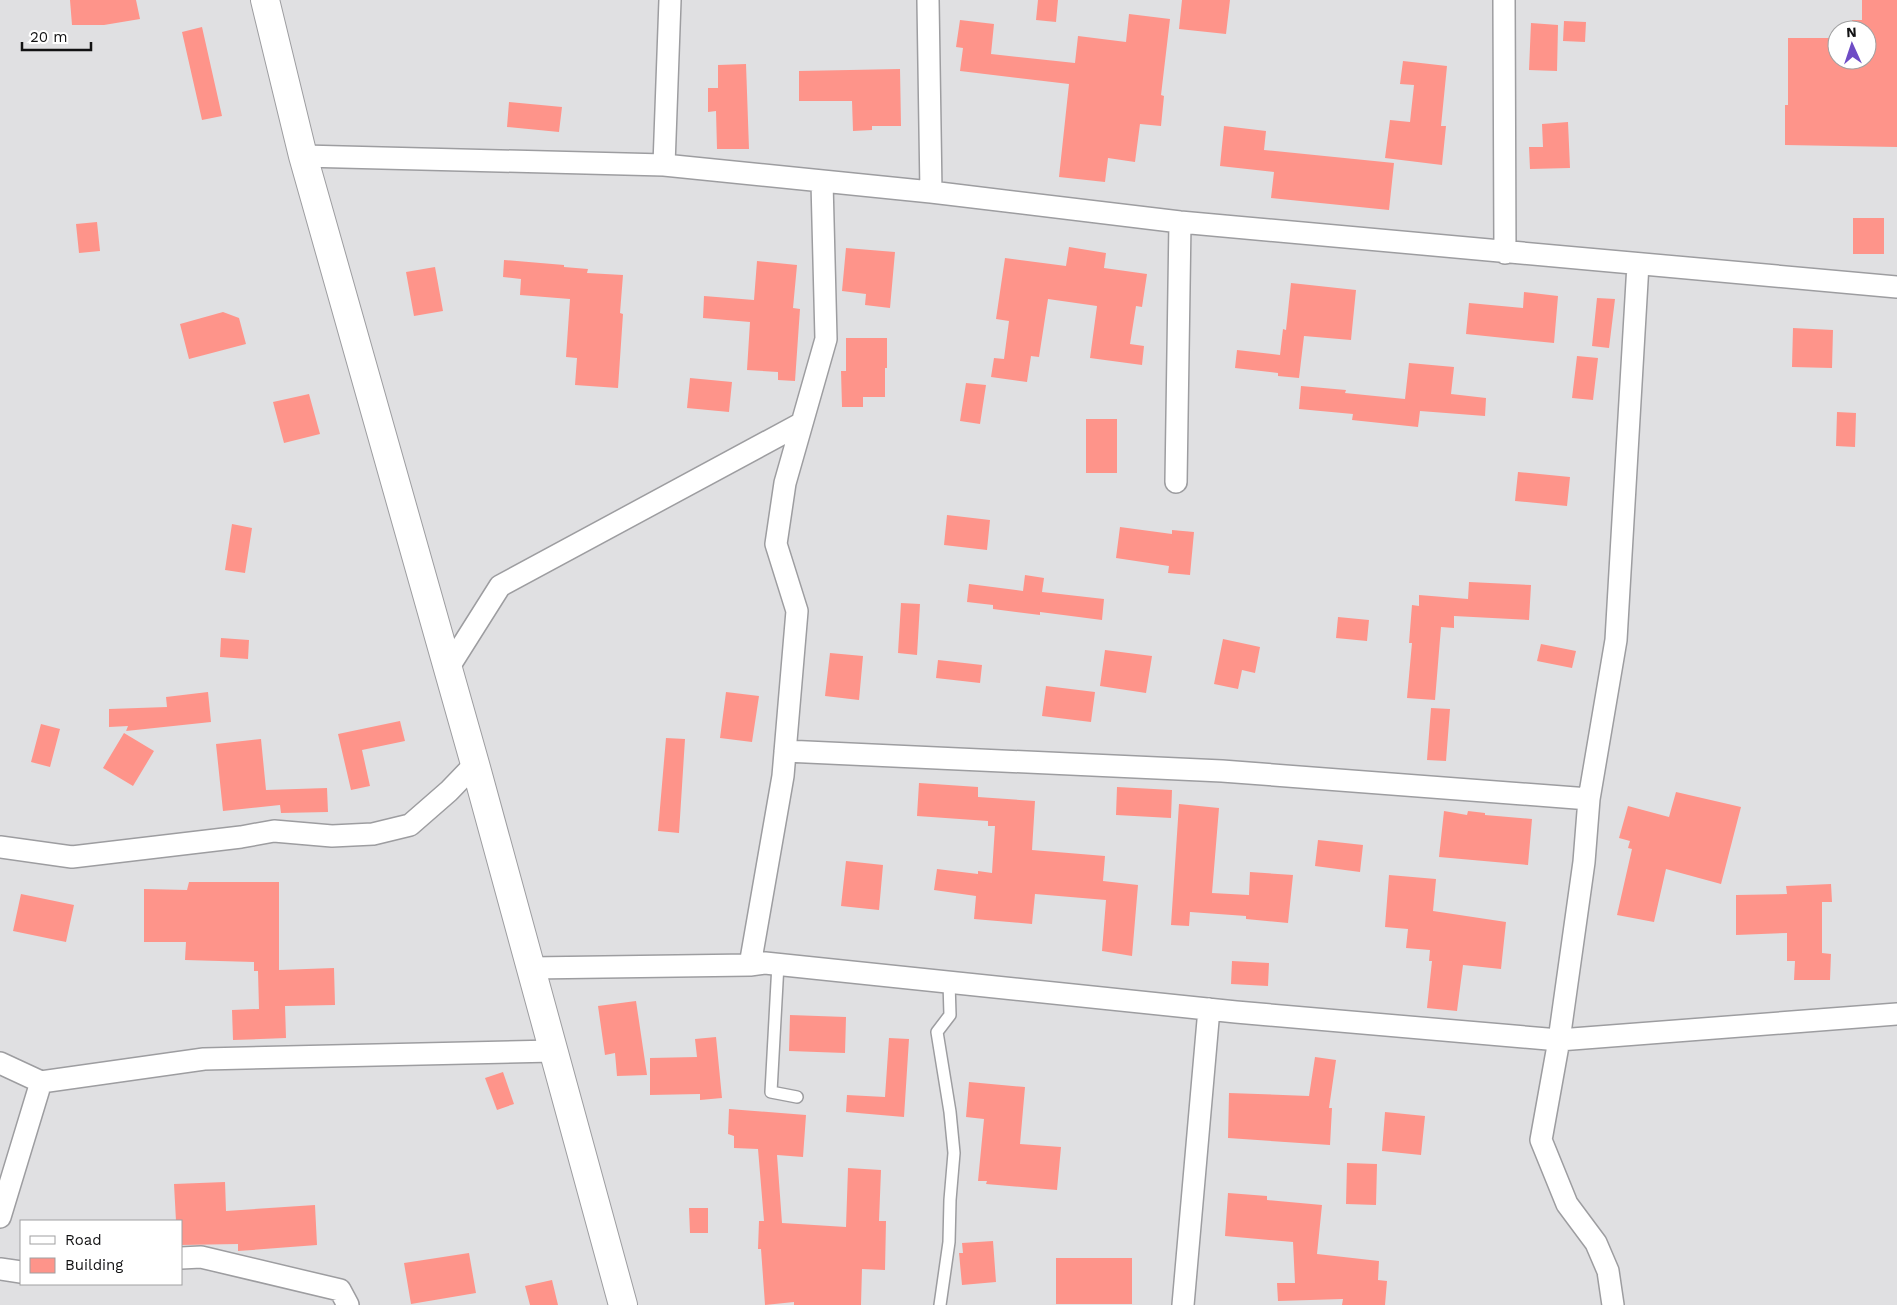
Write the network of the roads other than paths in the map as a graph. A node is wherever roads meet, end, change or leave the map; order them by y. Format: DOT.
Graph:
graph roads {
  1 [pos="265,0"];
  2 [pos="670,0"];
  3 [pos="928,0"];
  4 [pos="1504,0"];
  5 [pos="303,156"];
  6 [pos="664,165"];
  7 [pos="822,182"];
  8 [pos="931,192"];
  9 [pos="1180,222"];
  10 [pos="1505,253"];
  11 [pos="1638,264"];
  12 [pos="1897,287"];
  13 [pos="802,423"];
  14 [pos="1176,482"];
  15 [pos="447,670"];
  16 [pos="785,751"];
  17 [pos="475,764"];
  18 [pos="1589,798"];
  19 [pos="0,848"];
  20 [pos="778,964"];
  21 [pos="750,965"];
  22 [pos="532,968"];
  23 [pos="949,982"];
  24 [pos="1209,1009"];
  25 [pos="1897,1014"];
  26 [pos="1559,1040"];
  27 [pos="554,1051"];
  28 [pos="0,1063"];
  29 [pos="41,1082"];
  30 [pos="797,1097"];
  31 [pos="0,1217"];
  32 [pos="182,1258"];
  33 [pos="0,1269"];
  34 [pos="20,1272"];
  35 [pos="348,1305"];
  36 [pos="623,1305"];
  37 [pos="940,1305"];
  38 [pos="1183,1305"];
  39 [pos="1613,1305"];
  1 -- 5 [label="main road"];
  2 -- 6 [label="street"];
  3 -- 8 [label="street"];
  4 -- 10 [label="street"];
  5 -- 6 [label="street"];
  5 -- 15 [label="main road"];
  6 -- 7 [label="street"];
  7 -- 8 [label="street"];
  7 -- 13 [label="street"];
  8 -- 9 [label="street"];
  9 -- 10 [label="street"];
  9 -- 14 [label="street"];
  10 -- 11 [label="street"];
  11 -- 12 [label="street"];
  11 -- 18 [label="street"];
  13 -- 15 [label="street"];
  13 -- 16 [label="street"];
  15 -- 17 [label="main road"];
  16 -- 18 [label="street"];
  16 -- 21 [label="street"];
  17 -- 19 [label="street"];
  17 -- 22 [label="main road"];
  18 -- 26 [label="street"];
  20 -- 21 [label="street"];
  20 -- 23 [label="street"];
  20 -- 30 [label="lane"];
  21 -- 22 [label="street"];
  22 -- 27 [label="main road"];
  23 -- 24 [label="street"];
  23 -- 37 [label="lane"];
  24 -- 26 [label="street"];
  24 -- 38 [label="street"];
  25 -- 26 [label="street"];
  26 -- 39 [label="street"];
  27 -- 29 [label="street"];
  27 -- 36 [label="main road"];
  28 -- 29 [label="street"];
  29 -- 31 [label="street"];
  32 -- 35 [label="street"];
  33 -- 34 [label="street"];
}
